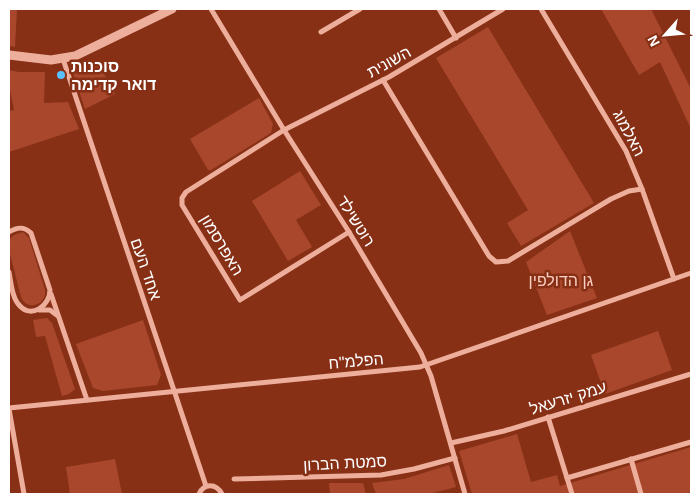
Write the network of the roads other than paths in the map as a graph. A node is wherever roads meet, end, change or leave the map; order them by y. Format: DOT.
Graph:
graph roads {
  1 [pos="172,9"];
  2 [pos="211,9"];
  3 [pos="360,9"];
  4 [pos="439,9"];
  5 [pos="503,9"];
  6 [pos="541,9"];
  7 [pos="321,32"];
  8 [pos="456,38"];
  9 [pos="9,55"];
  10 [pos="63,59"];
  11 [pos="383,80"];
  12 [pos="284,130"];
  13 [pos="642,188"];
  14 [pos="9,224"];
  15 [pos="20,228"];
  16 [pos="9,232"];
  17 [pos="349,232"];
  18 [pos="9,272"];
  19 [pos="691,273"];
  20 [pos="674,279"];
  21 [pos="49,288"];
  22 [pos="38,310"];
  23 [pos="60,319"];
  24 [pos="427,365"];
  25 [pos="691,374"];
  26 [pos="174,391"];
  27 [pos="87,400"];
  28 [pos="9,408"];
  29 [pos="548,418"];
  30 [pos="691,442"];
  31 [pos="450,443"];
  32 [pos="455,458"];
  33 [pos="631,459"];
  34 [pos="567,478"];
  35 [pos="234,479"];
  36 [pos="206,486"];
  37 [pos="24,494"];
  38 [pos="199,494"];
  39 [pos="222,494"];
  40 [pos="465,494"];
  41 [pos="572,494"];
  42 [pos="642,494"];
  1 -- 10 [label="street"];
  2 -- 12 [label="street, רוטשילד"];
  3 -- 7 [label="street"];
  4 -- 8 [label="street"];
  5 -- 8 [label="street, השונית"];
  6 -- 13 [label="street, האלמוג"];
  8 -- 11 [label="street, השונית"];
  9 -- 10 [label="street"];
  10 -- 26 [label="street, אחד העם"];
  11 -- 12 [label="street, השונית"];
  11 -- 13 [label="street"];
  12 -- 17 [label="street, רוטשילד"];
  12 -- 17 [label="street, האפרסמון"];
  13 -- 20 [label="street, האלמוג"];
  14 -- 15 [label="street"];
  15 -- 16 [label="street"];
  15 -- 21 [label="street"];
  17 -- 24 [label="street, רוטשילד"];
  18 -- 22 [label="street"];
  19 -- 20 [label="street, הפלמ\"ח"];
  20 -- 24 [label="street, הפלמ\"ח"];
  21 -- 22 [label="street"];
  21 -- 23 [label="street"];
  22 -- 23 [label="street"];
  23 -- 27 [label="street"];
  24 -- 26 [label="street, הפלמ\"ח"];
  24 -- 31 [label="street, רוטשילד"];
  25 -- 29 [label="street, עמק יזרעאל"];
  26 -- 27 [label="street, הפלמ\"ח"];
  26 -- 36 [label="street, אחד העם"];
  27 -- 28 [label="street, הפלמ\"ח"];
  28 -- 37 [label="street"];
  29 -- 31 [label="street, עמק יזרעאל"];
  29 -- 34 [label="street"];
  30 -- 33 [label="street"];
  31 -- 32 [label="street, רוטשילד"];
  32 -- 35 [label="street, סמטת הברון"];
  32 -- 40 [label="street, רוטשילד"];
  33 -- 34 [label="street"];
  33 -- 42 [label="street"];
  34 -- 41 [label="street"];
  36 -- 38 [label="street"];
  36 -- 39 [label="street"];
}
